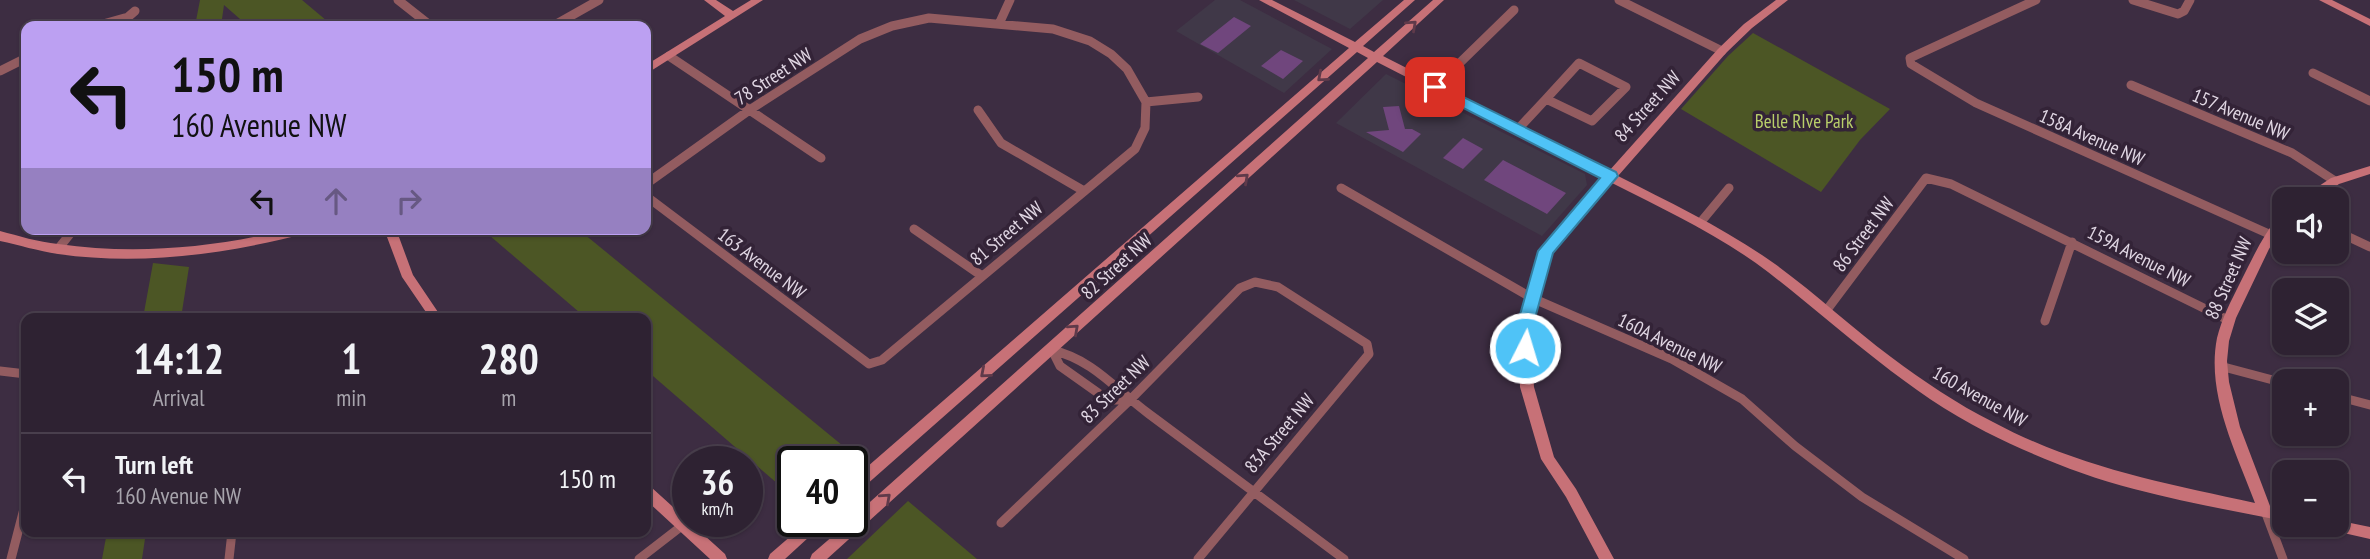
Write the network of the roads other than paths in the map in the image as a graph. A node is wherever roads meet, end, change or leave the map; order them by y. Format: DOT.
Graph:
graph roads {
  1 [pos="398,0"];
  2 [pos="599,0"];
  3 [pos="709,0"];
  4 [pos="758,0"];
  5 [pos="1010,0"];
  6 [pos="1264,0"];
  7 [pos="1410,0"];
  8 [pos="1439,0"];
  9 [pos="1619,0"];
  10 [pos="1783,0"];
  11 [pos="2036,0"];
  12 [pos="2133,0"];
  13 [pos="2190,0"];
  14 [pos="2325,0"];
  15 [pos="1514,10"];
  16 [pos="135,11"];
  17 [pos="733,16"];
  18 [pos="128,17"];
  19 [pos="114,21"];
  20 [pos="128,21"];
  21 [pos="425,21"];
  22 [pos="562,21"];
  23 [pos="2370,23"];
  24 [pos="999,24"];
  25 [pos="1355,48"];
  26 [pos="1723,51"];
  27 [pos="669,56"];
  28 [pos="1377,58"];
  29 [pos="21,60"];
  30 [pos="651,67"];
  31 [pos="0,71"];
  32 [pos="2313,73"];
  33 [pos="2130,85"];
  34 [pos="1435,87"];
  35 [pos="1198,97"];
  36 [pos="1545,98"];
  37 [pos="2370,101"];
  38 [pos="1146,102"];
  39 [pos="978,110"];
  40 [pos="748,111"];
  41 [pos="1518,129"];
  42 [pos="821,158"];
  43 [pos="2370,170"];
  44 [pos="1610,176"];
  45 [pos="1926,178"];
  46 [pos="651,180"];
  47 [pos="2335,181"];
  48 [pos="2325,187"];
  49 [pos="1341,188"];
  50 [pos="1729,188"];
  51 [pos="1084,191"];
  52 [pos="651,200"];
  53 [pos="1700,223"];
  54 [pos="914,229"];
  55 [pos="2272,231"];
  56 [pos="2269,234"];
  57 [pos="69,235"];
  58 [pos="274,235"];
  59 [pos="392,235"];
  60 [pos="0,236"];
  61 [pos="2349,237"];
  62 [pos="2072,242"];
  63 [pos="2370,247"];
  64 [pos="58,249"];
  65 [pos="982,276"];
  66 [pos="1532,298"];
  67 [pos="1826,311"];
  68 [pos="433,313"];
  69 [pos="2228,320"];
  70 [pos="2045,321"];
  71 [pos="1350,333"];
  72 [pos="1030,335"];
  73 [pos="1052,350"];
  74 [pos="859,357"];
  75 [pos="2220,366"];
  76 [pos="0,371"];
  77 [pos="21,373"];
  78 [pos="2272,380"];
  79 [pos="2349,399"];
  80 [pos="1130,400"];
  81 [pos="2370,405"];
  82 [pos="868,475"];
  83 [pos="1252,492"];
  84 [pos="651,496"];
  85 [pos="2265,511"];
  86 [pos="2272,512"];
  87 [pos="672,516"];
  88 [pos="1001,523"];
  89 [pos="21,524"];
  90 [pos="2349,529"];
  91 [pos="672,533"];
  92 [pos="2370,533"];
  93 [pos="231,537"];
  94 [pos="695,537"];
  95 [pos="799,537"];
  96 [pos="10,559"];
  97 [pos="229,559"];
  98 [pos="639,559"];
  99 [pos="720,559"];
  100 [pos="775,559"];
  101 [pos="817,559"];
  102 [pos="1198,559"];
  103 [pos="1344,559"];
  104 [pos="1607,559"];
  105 [pos="1964,559"];
  106 [pos="2283,559"];
  1 -- 21 [label="street"];
  2 -- 22 [label="street"];
  3 -- 17 [label="street"];
  4 -- 17 [label="street"];
  5 -- 24 [label="street"];
  6 -- 25 [label="street, 160 Avenue NW"];
  7 -- 25 [label="street, 82 Street NW"];
  28 -- 8 [label="street, 82 Street NW, one-way"];
  9 -- 26 [label="street"];
  10 -- 26 [label="street, 84 Street NW"];
  11 -- 56 [label="street, 158A Avenue NW"];
  12 -- 13 [label="street"];
  14 -- 23 [label="street"];
  15 -- 34 [label="street"];
  16 -- 18 [label="street"];
  17 -- 27 [label="street"];
  18 -- 19 [label="street"];
  18 -- 20 [label="street"];
  24 -- 38 [label="street, 78 Street NW"];
  24 -- 40 [label="street, 78 Street NW"];
  25 -- 28 [label="street, 160 Avenue NW"];
  25 -- 72 [label="street, 82 Street NW, one-way"];
  26 -- 44 [label="street, 84 Street NW"];
  27 -- 30 [label="street"];
  27 -- 40 [label="street"];
  28 -- 34 [label="street, 160 Avenue NW"];
  73 -- 28 [label="street, 82 Street NW, one-way"];
  29 -- 31 [label="street"];
  32 -- 37 [label="street"];
  33 -- 47 [label="street, 157 Avenue NW"];
  34 -- 41 [label="street, 160 Avenue NW"];
  35 -- 38 [label="street"];
  36 -- 36 [label="street"];
  36 -- 41 [label="street"];
  38 -- 51 [label="street, 81 Street NW"];
  39 -- 51 [label="street"];
  40 -- 42 [label="street"];
  40 -- 46 [label="street, 78 Street NW"];
  41 -- 44 [label="street, 160 Avenue NW"];
  43 -- 47 [label="street"];
  44 -- 53 [label="street, 160 Avenue NW"];
  44 -- 66 [label="street, 84 Street NW"];
  45 -- 62 [label="street, 159A Avenue NW"];
  45 -- 67 [label="street, 86 Street NW"];
  47 -- 48 [label="street"];
  49 -- 66 [label="street, 160A Avenue NW"];
  50 -- 53 [label="street"];
  51 -- 65 [label="street, 81 Street NW"];
  52 -- 74 [label="street, 163 Avenue NW"];
  53 -- 67 [label="street, 160 Avenue NW"];
  54 -- 65 [label="street"];
  55 -- 56 [label="street, 88 Street NW"];
  56 -- 69 [label="street, 88 Street NW"];
  57 -- 64 [label="street"];
  58 -- 64 [label="street"];
  59 -- 68 [label="street"];
  60 -- 64 [label="street"];
  61 -- 63 [label="street"];
  62 -- 69 [label="street, 159A Avenue NW"];
  62 -- 70 [label="street, 159A Avenue NW"];
  65 -- 74 [label="street, 81 Street NW"];
  66 -- 104 [label="street, 84 Street NW"];
  66 -- 105 [label="street, 160A Avenue NW"];
  67 -- 85 [label="street, 160 Avenue NW"];
  69 -- 75 [label="street, 88 Street NW"];
  71 -- 80 [label="street, 83 Street NW"];
  71 -- 83 [label="street, 83A Street NW"];
  72 -- 73 [label="street"];
  72 -- 82 [label="street, 82 Street NW, one-way"];
  73 -- 80 [label="street"];
  73 -- 80 [label="street"];
  101 -- 73 [label="street, 82 Street NW, one-way"];
  75 -- 78 [label="street"];
  75 -- 85 [label="street, 88 Street NW"];
  76 -- 77 [label="street"];
  79 -- 81 [label="street"];
  80 -- 83 [label="street"];
  80 -- 88 [label="street, 83 Street NW"];
  83 -- 102 [label="street, 83A Street NW"];
  83 -- 103 [label="street"];
  84 -- 87 [label="street"];
  85 -- 86 [label="street, 160 Avenue NW"];
  85 -- 106 [label="street, 88 Street NW"];
  89 -- 96 [label="street"];
  90 -- 92 [label="street"];
  91 -- 98 [label="street"];
  93 -- 97 [label="street"];
  94 -- 99 [label="street"];
  95 -- 100 [label="street"];
}
